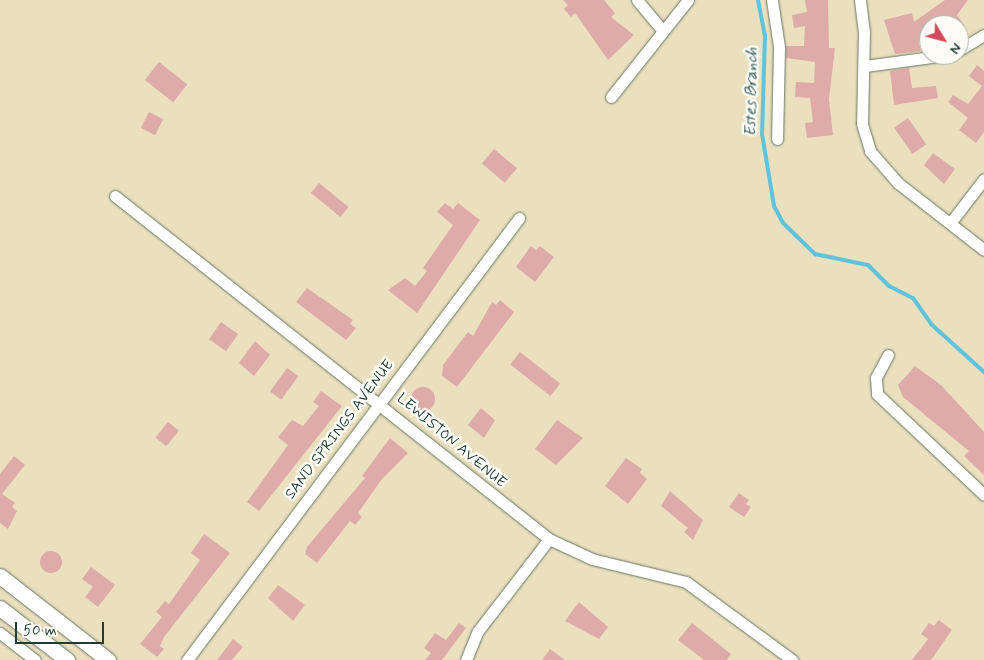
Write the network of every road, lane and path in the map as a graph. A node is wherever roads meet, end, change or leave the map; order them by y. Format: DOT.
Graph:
graph roads {
  1 [pos="637,0"];
  2 [pos="688,0"];
  3 [pos="772,0"];
  4 [pos="860,0"];
  5 [pos="664,31"];
  6 [pos="984,35"];
  7 [pos="969,44"];
  8 [pos="919,59"];
  9 [pos="864,66"];
  10 [pos="611,97"];
  11 [pos="777,139"];
  12 [pos="984,179"];
  13 [pos="115,196"];
  14 [pos="518,218"];
  15 [pos="951,222"];
  16 [pos="984,250"];
  17 [pos="888,355"];
  18 [pos="380,402"];
  19 [pos="984,494"];
  20 [pos="549,539"];
  21 [pos="0,576"];
  22 [pos="0,608"];
  23 [pos="0,633"];
  24 [pos="35,660"];
  25 [pos="67,660"];
  26 [pos="108,660"];
  27 [pos="187,660"];
  28 [pos="466,660"];
  29 [pos="792,660"];
  1 -- 5 [label="street"];
  2 -- 5 [label="street"];
  3 -- 11 [label="street"];
  4 -- 9 [label="street"];
  5 -- 10 [label="street"];
  6 -- 7 [label="street"];
  8 -- 9 [label="street"];
  9 -- 15 [label="street"];
  12 -- 15 [label="street"];
  13 -- 18 [label="street, LEWISTON AVENUE"];
  14 -- 18 [label="street, SAND SPRINGS AVENUE"];
  15 -- 16 [label="street"];
  17 -- 19 [label="street"];
  18 -- 20 [label="street, LEWISTON AVENUE"];
  18 -- 27 [label="street, SAND SPRINGS AVENUE"];
  20 -- 28 [label="street"];
  20 -- 29 [label="street, LEWISTON AVENUE"];
  21 -- 26 [label="main road"];
  22 -- 25 [label="main road"];
  23 -- 24 [label="street"];
}
